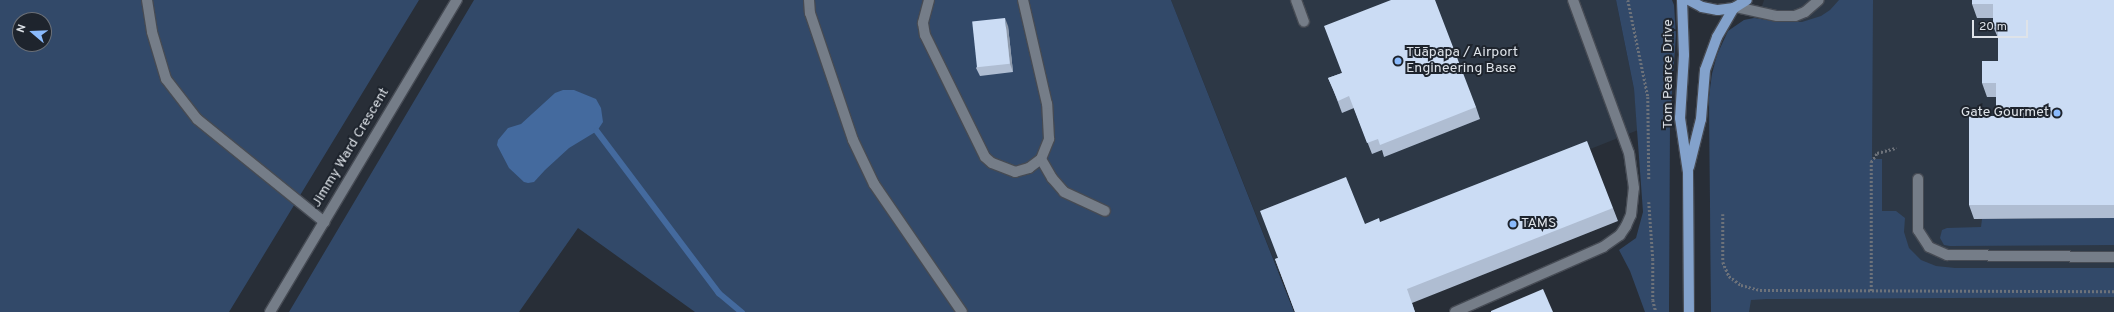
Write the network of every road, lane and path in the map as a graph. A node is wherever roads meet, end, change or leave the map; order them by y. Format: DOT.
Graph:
graph roads {
  1 [pos="147,0"];
  2 [pos="457,0"];
  3 [pos="809,0"];
  4 [pos="929,0"];
  5 [pos="1023,0"];
  6 [pos="1296,0"];
  7 [pos="1573,0"];
  8 [pos="1628,0"];
  9 [pos="1682,0"];
  10 [pos="1689,0"];
  11 [pos="1747,0"];
  12 [pos="1819,0"];
  13 [pos="1735,7"];
  14 [pos="1304,22"];
  15 [pos="1896,148"];
  16 [pos="1040,159"];
  17 [pos="1688,172"];
  18 [pos="1918,179"];
  19 [pos="1649,184"];
  20 [pos="1649,200"];
  21 [pos="1105,211"];
  22 [pos="1723,214"];
  23 [pos="324,222"];
  24 [pos="2114,257"];
  25 [pos="1871,291"];
  26 [pos="2114,291"];
  27 [pos="270,312"];
  28 [pos="962,312"];
  29 [pos="1455,312"];
  30 [pos="1656,312"];
  31 [pos="1689,312"];
  1 -- 23 [label="street"];
  2 -- 23 [label="street, Jimmy Ward Crescent"];
  3 -- 28 [label="street"];
  4 -- 16 [label="street"];
  5 -- 16 [label="street"];
  6 -- 14 [label="street"];
  7 -- 29 [label="street"];
  8 -- 19 [label="path"];
  9 -- 17 [label="main road, Tom Pearce Drive"];
  10 -- 13 [label="main road"];
  11 -- 13 [label="main road"];
  12 -- 13 [label="street"];
  13 -- 17 [label="main road, Tom Pearce Drive"];
  15 -- 25 [label="path"];
  16 -- 21 [label="street"];
  17 -- 31 [label="main road, Tom Pearce Drive"];
  18 -- 24 [label="street"];
  20 -- 30 [label="path"];
  22 -- 25 [label="path"];
  23 -- 27 [label="street, Jimmy Ward Crescent"];
  25 -- 26 [label="path"];
}
